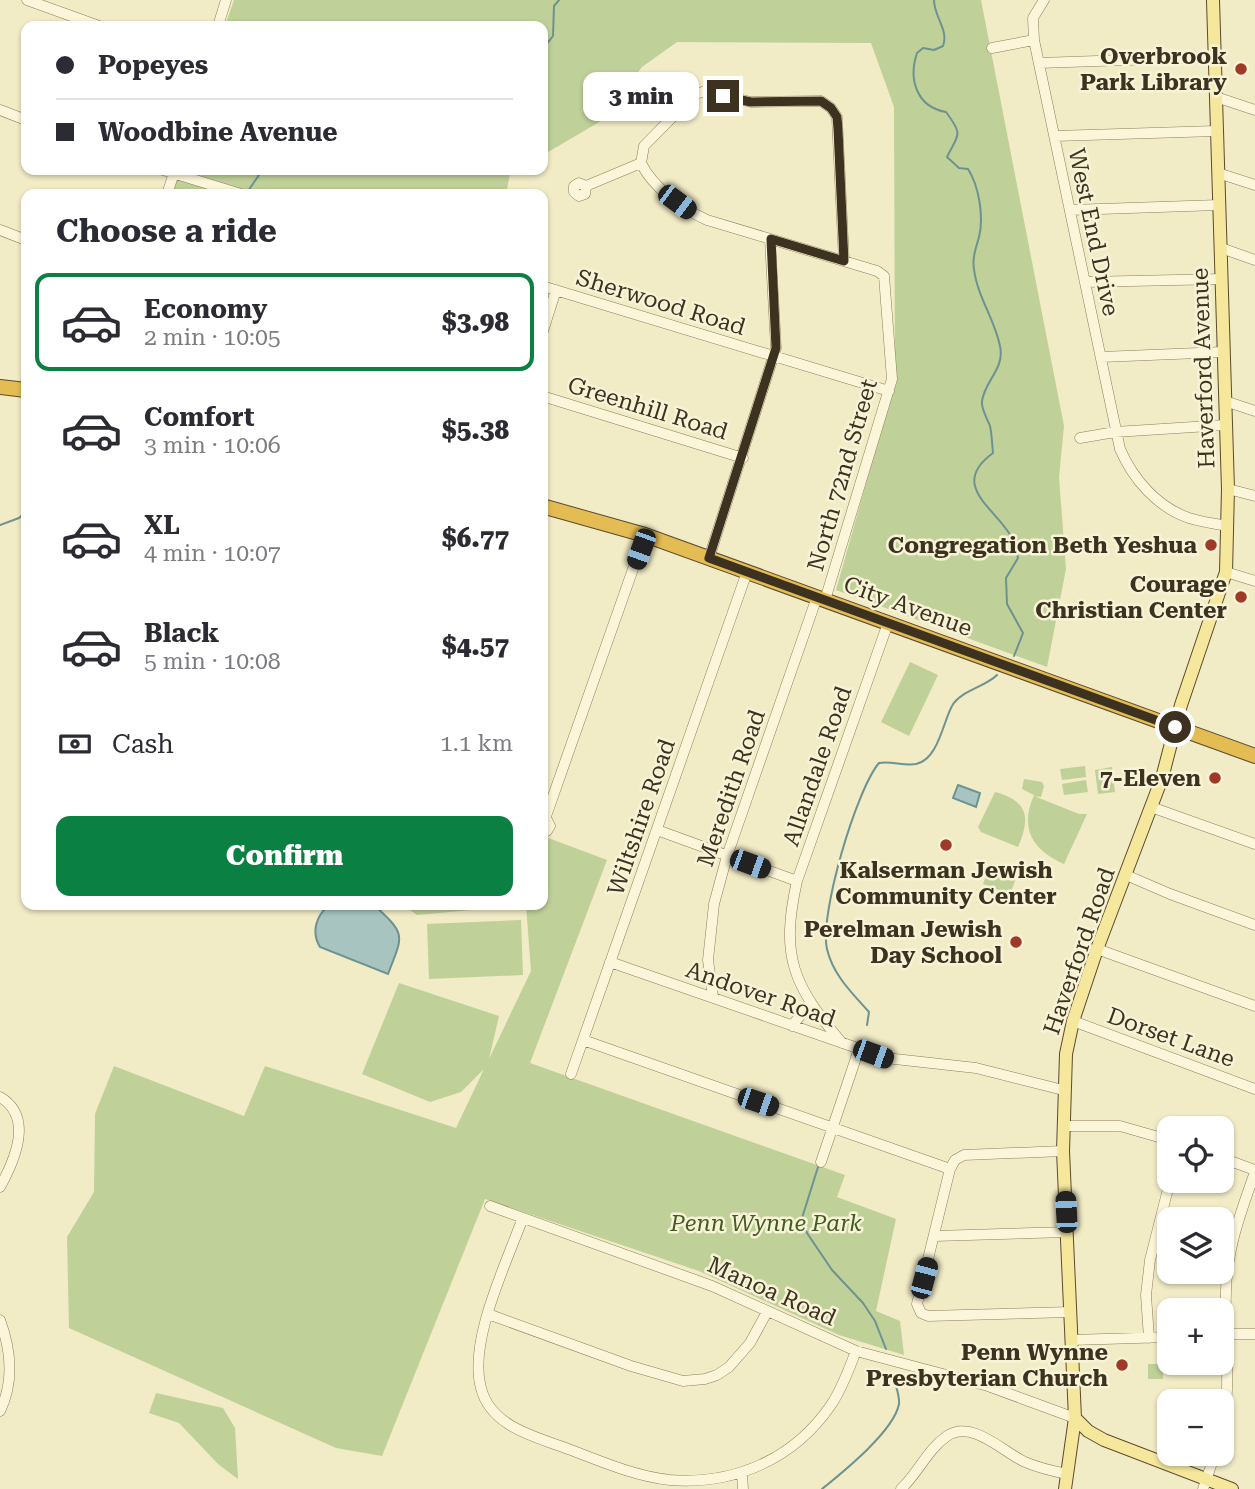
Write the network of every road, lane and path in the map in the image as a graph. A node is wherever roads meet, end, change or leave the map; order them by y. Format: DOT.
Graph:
graph roads {
  1 [pos="27,0"];
  2 [pos="226,0"];
  3 [pos="1044,0"];
  4 [pos="1213,0"];
  5 [pos="85,21"];
  6 [pos="220,21"];
  7 [pos="1034,40"];
  8 [pos="992,48"];
  9 [pos="1214,57"];
  10 [pos="1039,63"];
  11 [pos="1216,97"];
  12 [pos="0,110"];
  13 [pos="1255,110"];
  14 [pos="21,118"];
  15 [pos="1216,131"];
  16 [pos="1055,136"];
  17 [pos="641,163"];
  18 [pos="1218,173"];
  19 [pos="184,175"];
  20 [pos="1255,185"];
  21 [pos="586,186"];
  22 [pos="226,189"];
  23 [pos="1219,205"];
  24 [pos="1070,210"];
  25 [pos="0,230"];
  26 [pos="21,238"];
  27 [pos="771,239"];
  28 [pos="1221,248"];
  29 [pos="1255,260"];
  30 [pos="844,261"];
  31 [pos="1222,279"];
  32 [pos="1084,282"];
  33 [pos="548,288"];
  34 [pos="556,290"];
  35 [pos="548,315"];
  36 [pos="1223,352"];
  37 [pos="772,355"];
  38 [pos="1101,356"];
  39 [pos="0,387"];
  40 [pos="21,389"];
  41 [pos="889,391"];
  42 [pos="548,398"];
  43 [pos="1225,401"];
  44 [pos="1255,411"];
  45 [pos="1225,425"];
  46 [pos="1115,432"];
  47 [pos="1080,438"];
  48 [pos="743,458"];
  49 [pos="1228,489"];
  50 [pos="1255,496"];
  51 [pos="548,508"];
  52 [pos="1228,526"];
  53 [pos="645,535"];
  54 [pos="709,558"];
  55 [pos="747,572"];
  56 [pos="1226,572"];
  57 [pos="1255,581"];
  58 [pos="821,599"];
  59 [pos="888,623"];
  60 [pos="1175,727"];
  61 [pos="1255,757"];
  62 [pos="1152,807"];
  63 [pos="548,808"];
  64 [pos="657,830"];
  65 [pos="1255,844"];
  66 [pos="727,856"];
  67 [pos="1126,875"];
  68 [pos="797,881"];
  69 [pos="1255,925"];
  70 [pos="1097,949"];
  71 [pos="610,962"];
  72 [pos="713,997"];
  73 [pos="810,1003"];
  74 [pos="1255,1006"];
  75 [pos="1073,1021"];
  76 [pos="792,1026"];
  77 [pos="583,1040"];
  78 [pos="843,1043"];
  79 [pos="859,1049"];
  80 [pos="571,1074"];
  81 [pos="1255,1089"];
  82 [pos="1063,1090"];
  83 [pos="0,1097"];
  84 [pos="1063,1126"];
  85 [pos="832,1128"];
  86 [pos="1157,1137"];
  87 [pos="1063,1151"];
  88 [pos="821,1161"];
  89 [pos="1234,1163"];
  90 [pos="950,1169"];
  91 [pos="1255,1171"];
  92 [pos="0,1187"];
  93 [pos="1167,1193"];
  94 [pos="490,1206"];
  95 [pos="522,1220"];
  96 [pos="1067,1232"];
  97 [pos="935,1236"];
  98 [pos="1226,1298"];
  99 [pos="767,1312"];
  100 [pos="1071,1312"];
  101 [pos="488,1314"];
  102 [pos="0,1320"];
  103 [pos="1234,1334"];
  104 [pos="1255,1334"];
  105 [pos="1149,1338"];
  106 [pos="1157,1338"];
  107 [pos="1072,1340"];
  108 [pos="856,1352"];
  109 [pos="0,1411"];
  110 [pos="1075,1418"];
  111 [pos="1211,1466"];
  112 [pos="742,1474"];
  113 [pos="1067,1474"];
  114 [pos="1205,1484"];
  115 [pos="743,1489"];
  116 [pos="901,1489"];
  117 [pos="1065,1489"];
  118 [pos="1231,1489"];
  1 -- 5 [label="street"];
  2 -- 6 [label="street"];
  3 -- 7 [label="street"];
  4 -- 9 [label="main road, Haverford Avenue"];
  7 -- 8 [label="street"];
  7 -- 10 [label="street, West End Drive"];
  9 -- 10 [label="street"];
  9 -- 11 [label="main road, Haverford Avenue"];
  10 -- 16 [label="street, West End Drive"];
  11 -- 13 [label="street"];
  11 -- 15 [label="main road, Haverford Avenue"];
  12 -- 14 [label="street"];
  15 -- 16 [label="street"];
  15 -- 18 [label="main road, Haverford Avenue"];
  16 -- 24 [label="street, West End Drive"];
  17 -- 21 [label="street"];
  17 -- 27 [label="street"];
  17 -- 30 [label="street"];
  18 -- 20 [label="street"];
  18 -- 23 [label="main road, Haverford Avenue"];
  19 -- 22 [label="street"];
  23 -- 24 [label="street"];
  23 -- 28 [label="main road, Haverford Avenue"];
  24 -- 32 [label="street, West End Drive"];
  25 -- 26 [label="street"];
  27 -- 30 [label="street"];
  27 -- 37 [label="street"];
  28 -- 29 [label="street"];
  28 -- 31 [label="main road, Haverford Avenue"];
  30 -- 41 [label="street, North 72nd Street"];
  31 -- 32 [label="street"];
  31 -- 36 [label="main road, Haverford Avenue"];
  32 -- 38 [label="street, West End Drive"];
  33 -- 34 [label="street, Sherwood Road"];
  34 -- 35 [label="street"];
  34 -- 37 [label="street, Sherwood Road"];
  36 -- 38 [label="street"];
  36 -- 43 [label="main road, Haverford Avenue"];
  37 -- 41 [label="street, Sherwood Road"];
  37 -- 48 [label="street"];
  38 -- 46 [label="street, West End Drive"];
  39 -- 40 [label="highway"];
  41 -- 58 [label="street, North 72nd Street"];
  42 -- 48 [label="street, Greenhill Road"];
  43 -- 44 [label="street"];
  43 -- 45 [label="main road, Haverford Avenue"];
  45 -- 46 [label="street"];
  45 -- 49 [label="main road, Haverford Avenue"];
  46 -- 47 [label="street"];
  46 -- 52 [label="street"];
  48 -- 54 [label="street"];
  49 -- 50 [label="street"];
  49 -- 52 [label="main road, Haverford Avenue"];
  51 -- 53 [label="highway, City Avenue"];
  52 -- 56 [label="main road, Haverford Avenue"];
  53 -- 54 [label="highway, City Avenue"];
  53 -- 63 [label="street"];
  54 -- 55 [label="highway, City Avenue"];
  55 -- 58 [label="highway, City Avenue"];
  55 -- 64 [label="street, Wiltshire Road"];
  56 -- 57 [label="street"];
  56 -- 60 [label="main road, Haverford Avenue"];
  58 -- 59 [label="highway, City Avenue"];
  58 -- 66 [label="street, Meredith Road"];
  59 -- 60 [label="highway, City Avenue"];
  59 -- 68 [label="street, Allandale Road"];
  60 -- 61 [label="highway, City Avenue"];
  60 -- 62 [label="main road, Haverford Road"];
  62 -- 65 [label="street"];
  62 -- 67 [label="main road, Haverford Road"];
  64 -- 66 [label="street"];
  64 -- 71 [label="street, Wiltshire Road"];
  66 -- 68 [label="street"];
  66 -- 72 [label="street, Meredith Road"];
  67 -- 69 [label="street"];
  67 -- 70 [label="main road, Haverford Road"];
  68 -- 73 [label="street, Allandale Road"];
  70 -- 74 [label="street"];
  70 -- 75 [label="main road, Haverford Road"];
  71 -- 72 [label="street, Andover Road"];
  71 -- 77 [label="street, Wiltshire Road"];
  72 -- 76 [label="street, Andover Road"];
  73 -- 76 [label="street"];
  73 -- 78 [label="street, Allandale Road"];
  75 -- 81 [label="street, Dorset Lane"];
  75 -- 82 [label="main road, Haverford Road"];
  76 -- 78 [label="street, Andover Road"];
  77 -- 80 [label="street, Wiltshire Road"];
  77 -- 85 [label="street"];
  78 -- 79 [label="street, Andover Road"];
  79 -- 82 [label="street, Andover Road"];
  79 -- 85 [label="street"];
  82 -- 84 [label="main road, Haverford Road"];
  83 -- 92 [label="street"];
  84 -- 86 [label="street"];
  84 -- 87 [label="main road, Haverford Road"];
  85 -- 88 [label="street"];
  85 -- 90 [label="street"];
  87 -- 90 [label="street"];
  87 -- 96 [label="main road, Haverford Road"];
  89 -- 91 [label="street"];
  90 -- 97 [label="street"];
  91 -- 98 [label="street"];
  93 -- 105 [label="street"];
  94 -- 95 [label="street, Manoa Road"];
  95 -- 99 [label="street, Manoa Road"];
  95 -- 101 [label="street"];
  96 -- 97 [label="street"];
  96 -- 100 [label="main road, Haverford Road"];
  97 -- 100 [label="street"];
  99 -- 101 [label="street"];
  99 -- 108 [label="street, Manoa Road"];
  100 -- 107 [label="main road, Haverford Road"];
  101 -- 112 [label="street"];
  102 -- 109 [label="street"];
  103 -- 104 [label="street"];
  105 -- 106 [label="street"];
  105 -- 107 [label="street"];
  107 -- 110 [label="main road, Haverford Road"];
  108 -- 110 [label="street, Manoa Road"];
  108 -- 112 [label="street"];
  110 -- 113 [label="main road, Haverford Road"];
  110 -- 114 [label="main road, Manoa Road"];
  111 -- 114 [label="street"];
  112 -- 115 [label="street"];
  113 -- 116 [label="street"];
  113 -- 117 [label="main road, Haverford Road"];
  114 -- 118 [label="main road, Manoa Road"];
}
